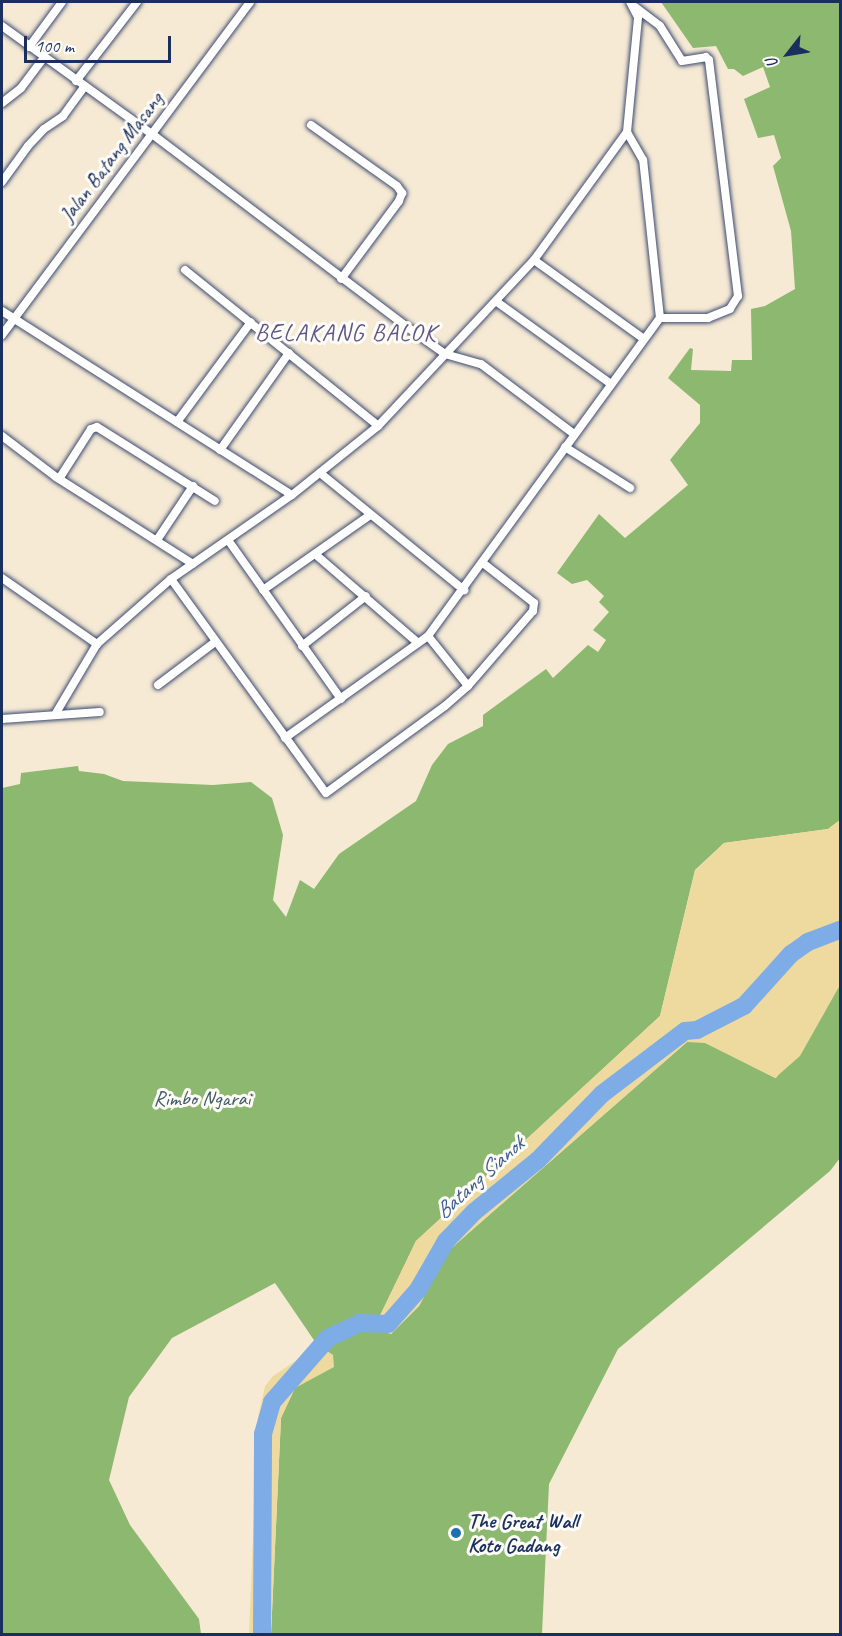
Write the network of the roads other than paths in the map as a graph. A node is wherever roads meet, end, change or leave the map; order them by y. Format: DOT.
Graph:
graph roads {
  1 [pos="62,2"];
  2 [pos="137,2"];
  3 [pos="250,2"];
  4 [pos="633,4"];
  5 [pos="2,26"];
  6 [pos="29,46"];
  7 [pos="44,57"];
  8 [pos="76,81"];
  9 [pos="85,86"];
  10 [pos="2,103"];
  11 [pos="311,125"];
  12 [pos="627,132"];
  13 [pos="152,134"];
  14 [pos="2,182"];
  15 [pos="534,260"];
  16 [pos="185,270"];
  17 [pos="340,279"];
  18 [pos="497,302"];
  19 [pos="2,311"];
  20 [pos="660,318"];
  21 [pos="13,319"];
  22 [pos="251,322"];
  23 [pos="2,335"];
  24 [pos="644,339"];
  25 [pos="289,353"];
  26 [pos="445,354"];
  27 [pos="611,384"];
  28 [pos="177,422"];
  29 [pos="378,426"];
  30 [pos="574,434"];
  31 [pos="2,436"];
  32 [pos="565,447"];
  33 [pos="220,450"];
  34 [pos="320,473"];
  35 [pos="59,479"];
  36 [pos="193,486"];
  37 [pos="630,488"];
  38 [pos="292,495"];
  39 [pos="216,501"];
  40 [pos="370,515"];
  41 [pos="157,540"];
  42 [pos="228,540"];
  43 [pos="315,554"];
  44 [pos="193,564"];
  45 [pos="484,564"];
  46 [pos="2,578"];
  47 [pos="171,579"];
  48 [pos="263,590"];
  49 [pos="464,590"];
  50 [pos="366,596"];
  51 [pos="428,636"];
  52 [pos="215,642"];
  53 [pos="418,643"];
  54 [pos="97,644"];
  55 [pos="302,646"];
  56 [pos="158,685"];
  57 [pos="468,686"];
  58 [pos="341,699"];
  59 [pos="100,712"];
  60 [pos="56,713"];
  61 [pos="2,719"];
  62 [pos="285,738"];
  1 -- 6 [label="street"];
  2 -- 8 [label="street"];
  3 -- 13 [label="street, Jalan Batang Masang"];
  4 -- 12 [label="street"];
  4 -- 20 [label="street"];
  5 -- 6 [label="street"];
  6 -- 7 [label="street"];
  7 -- 8 [label="street"];
  7 -- 10 [label="street"];
  8 -- 9 [label="street"];
  9 -- 13 [label="street"];
  9 -- 14 [label="street"];
  11 -- 17 [label="street"];
  12 -- 15 [label="street"];
  12 -- 20 [label="street"];
  13 -- 17 [label="street"];
  13 -- 21 [label="street, Jalan Batang Masang"];
  15 -- 18 [label="street"];
  15 -- 24 [label="street"];
  16 -- 22 [label="street"];
  17 -- 26 [label="street"];
  18 -- 26 [label="street"];
  18 -- 27 [label="street"];
  19 -- 21 [label="street"];
  20 -- 24 [label="street"];
  21 -- 23 [label="street, Jalan Batang Masang"];
  21 -- 28 [label="street"];
  22 -- 25 [label="street"];
  22 -- 28 [label="street"];
  24 -- 27 [label="street"];
  25 -- 29 [label="street"];
  25 -- 33 [label="street"];
  26 -- 29 [label="street"];
  26 -- 30 [label="street"];
  27 -- 30 [label="street"];
  28 -- 33 [label="street"];
  29 -- 34 [label="street"];
  30 -- 32 [label="street"];
  31 -- 35 [label="street"];
  32 -- 37 [label="street"];
  32 -- 45 [label="street"];
  33 -- 38 [label="street"];
  34 -- 38 [label="street"];
  34 -- 40 [label="street"];
  35 -- 36 [label="street"];
  35 -- 41 [label="street"];
  36 -- 39 [label="street"];
  36 -- 41 [label="street"];
  38 -- 42 [label="street"];
  40 -- 43 [label="street"];
  40 -- 49 [label="street"];
  41 -- 44 [label="street"];
  42 -- 44 [label="street"];
  42 -- 48 [label="street"];
  43 -- 48 [label="street"];
  43 -- 50 [label="street"];
  44 -- 47 [label="street"];
  45 -- 49 [label="street"];
  45 -- 57 [label="street"];
  46 -- 54 [label="street"];
  47 -- 52 [label="street"];
  47 -- 54 [label="street"];
  48 -- 55 [label="street"];
  49 -- 51 [label="street"];
  50 -- 53 [label="street"];
  50 -- 55 [label="street"];
  51 -- 53 [label="street"];
  51 -- 57 [label="street"];
  52 -- 56 [label="street"];
  52 -- 62 [label="street"];
  53 -- 58 [label="street"];
  54 -- 60 [label="street"];
  55 -- 58 [label="street"];
  57 -- 62 [label="street"];
  58 -- 62 [label="street"];
  59 -- 60 [label="street"];
  60 -- 61 [label="street"];
}
